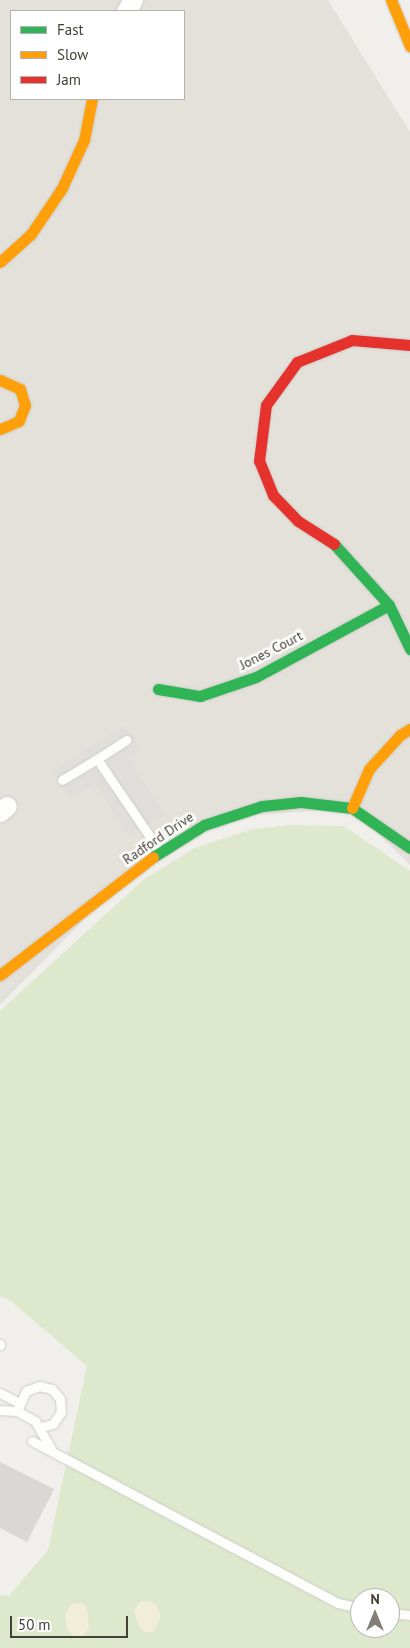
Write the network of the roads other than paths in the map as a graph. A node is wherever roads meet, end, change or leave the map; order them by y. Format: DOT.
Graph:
graph roads {
  1 [pos="391,0"];
  2 [pos="410,46"];
  3 [pos="92,100"];
  4 [pos="0,262"];
  5 [pos="410,345"];
  6 [pos="0,380"];
  7 [pos="0,429"];
  8 [pos="389,605"];
  9 [pos="410,649"];
  10 [pos="158,689"];
  11 [pos="410,729"];
  12 [pos="126,740"];
  13 [pos="97,759"];
  14 [pos="62,780"];
  15 [pos="352,808"];
  16 [pos="410,848"];
  17 [pos="160,852"];
  18 [pos="0,975"];
  19 [pos="0,1393"];
  20 [pos="18,1407"];
  21 [pos="0,1410"];
  22 [pos="41,1427"];
  23 [pos="32,1441"];
  24 [pos="52,1451"];
  25 [pos="350,1606"];
  1 -- 2 [label="street"];
  3 -- 4 [label="street"];
  5 -- 8 [label="street"];
  6 -- 7 [label="street"];
  8 -- 9 [label="street"];
  8 -- 10 [label="street, Jones Court"];
  11 -- 15 [label="street"];
  12 -- 13 [label="lane"];
  13 -- 14 [label="lane"];
  13 -- 17 [label="lane"];
  15 -- 16 [label="street, Radford Drive"];
  15 -- 17 [label="street, Radford Drive"];
  17 -- 18 [label="street, Radford Drive"];
  19 -- 20 [label="lane"];
  20 -- 21 [label="lane"];
  20 -- 22 [label="lane"];
  20 -- 22 [label="lane"];
  22 -- 24 [label="lane"];
  23 -- 24 [label="lane"];
  24 -- 25 [label="lane"];
}
